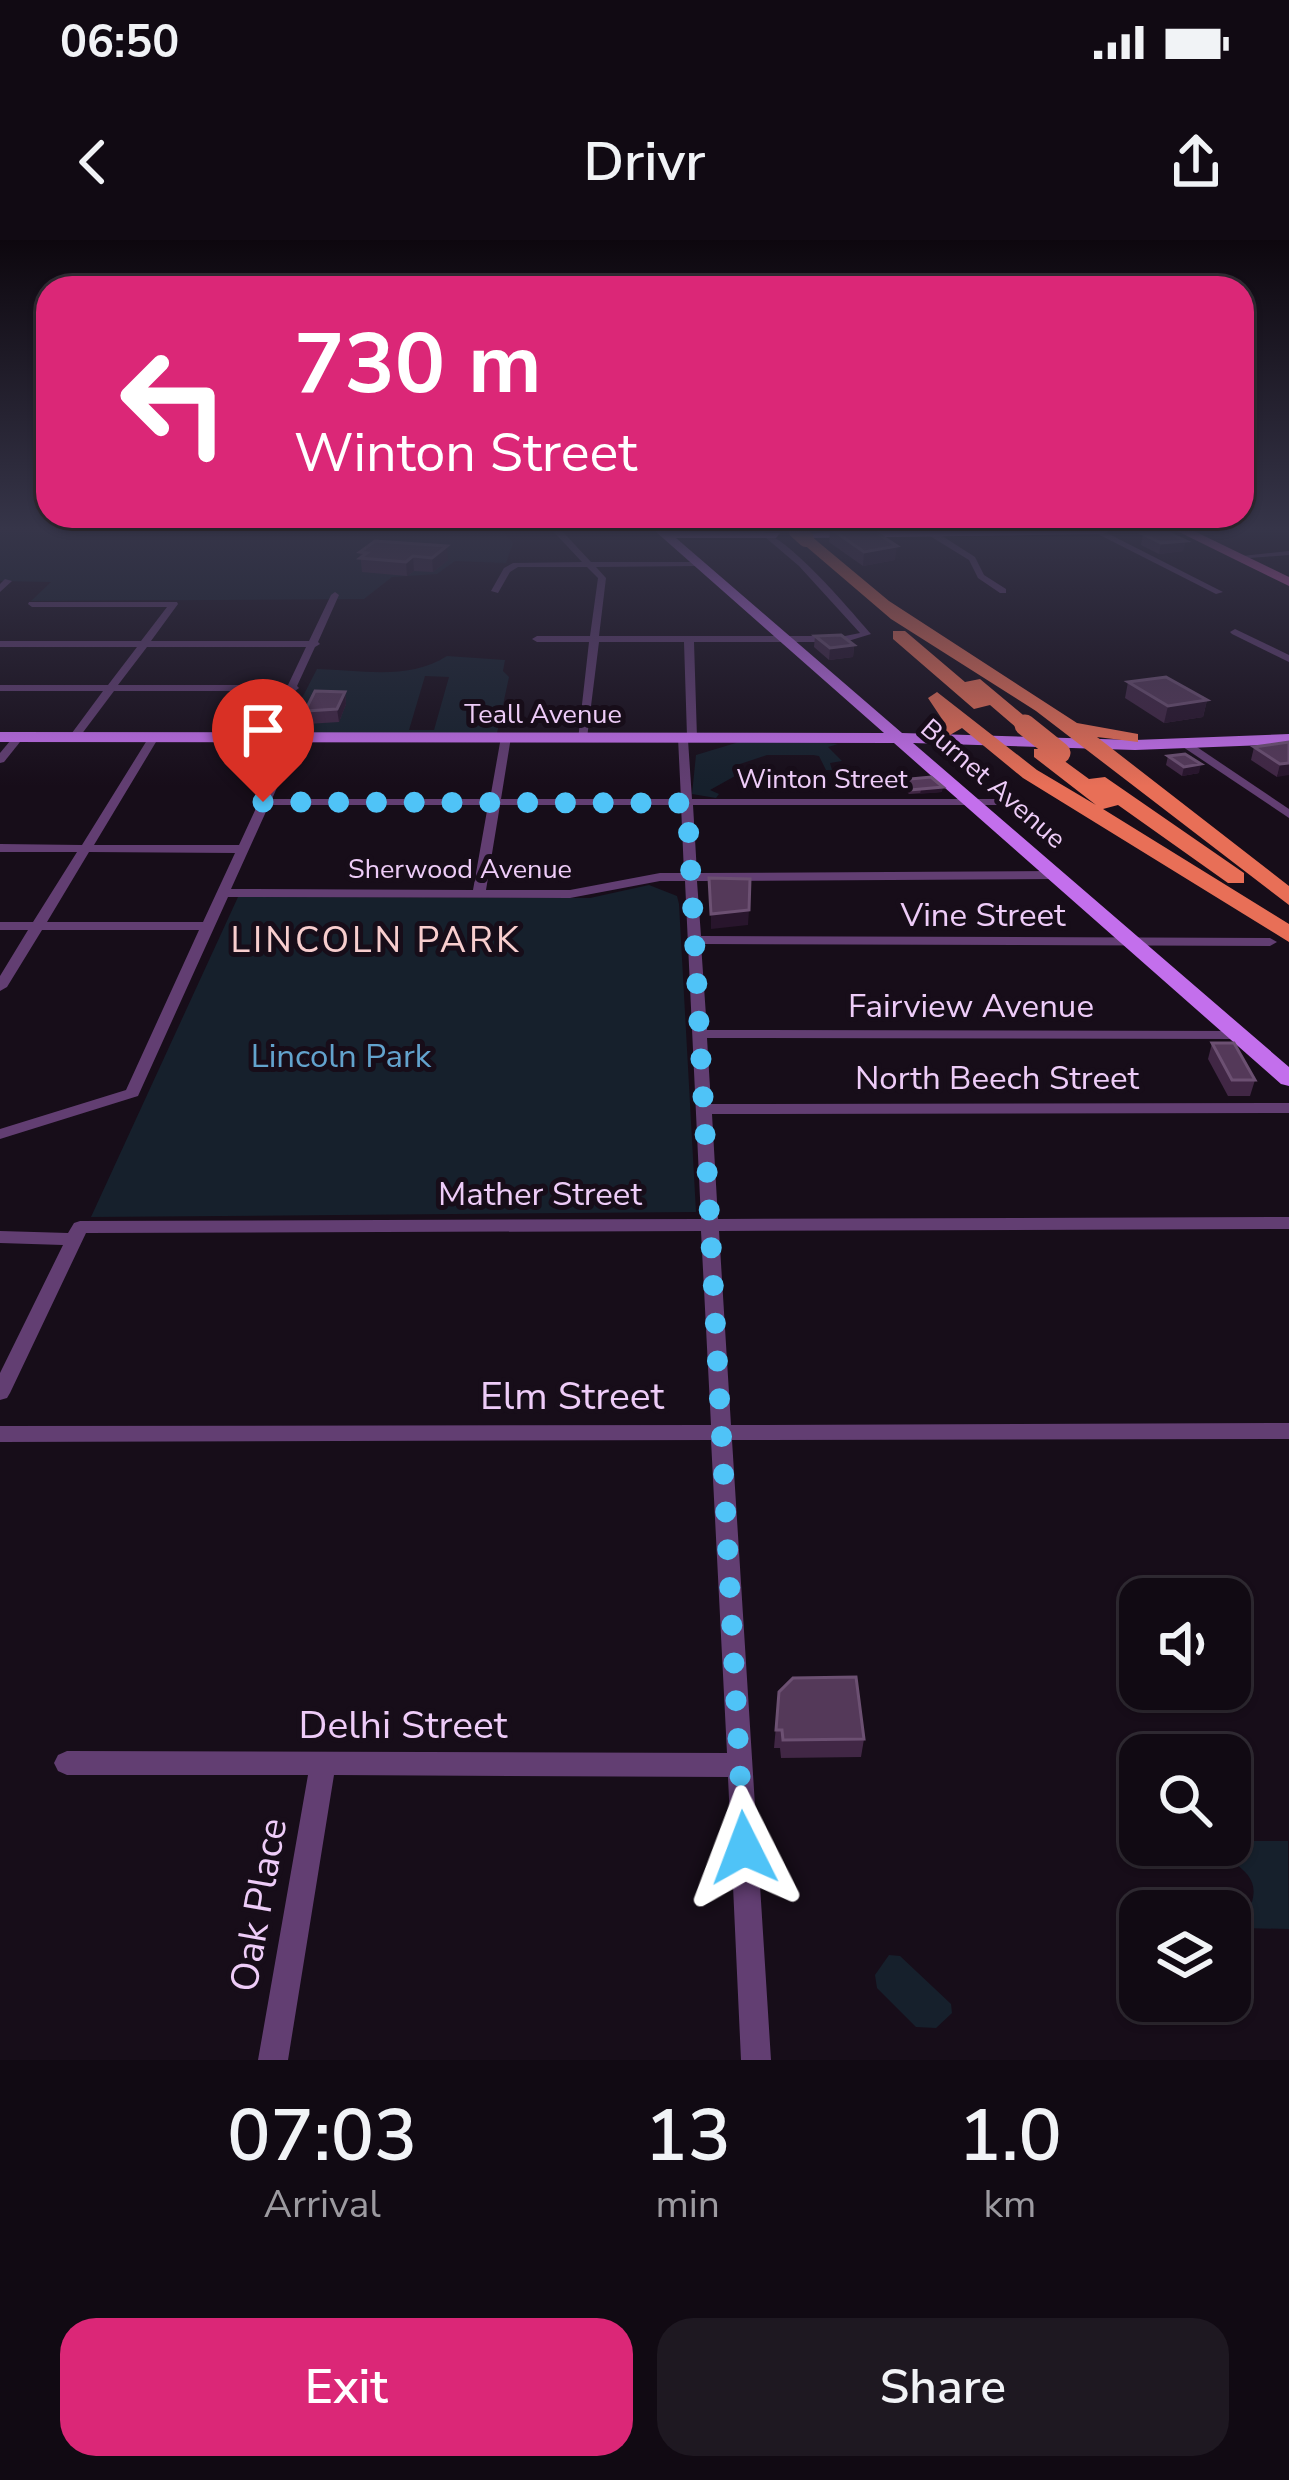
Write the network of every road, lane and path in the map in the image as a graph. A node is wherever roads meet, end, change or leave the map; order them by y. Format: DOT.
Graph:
graph roads {
  1 [pos="166,616"];
  2 [pos="326,616"];
  3 [pos="598,616"];
  4 [pos="759,616"];
  5 [pos="851,616"];
  6 [pos="872,616"];
  7 [pos="877,616"];
  8 [pos="896,616"];
  9 [pos="902,616"];
  10 [pos="1234,632"];
  11 [pos="537,639"];
  12 [pos="595,639"];
  13 [pos="689,639"];
  14 [pos="786,639"];
  15 [pos="0,644"];
  16 [pos="148,644"];
  17 [pos="315,644"];
  18 [pos="1288,658"];
  19 [pos="0,688"];
  20 [pos="114,688"];
  21 [pos="294,688"];
  22 [pos="937,698"];
  23 [pos="1061,721"];
  24 [pos="1007,730"];
  25 [pos="0,737"];
  26 [pos="19,737"];
  27 [pos="74,737"];
  28 [pos="154,737"];
  29 [pos="268,737"];
  30 [pos="294,737"];
  31 [pos="506,737"];
  32 [pos="582,737"];
  33 [pos="688,738"];
  34 [pos="900,738"];
  35 [pos="931,738"];
  36 [pos="1289,739"];
  37 [pos="1247,740"];
  38 [pos="1087,742"];
  39 [pos="1187,745"];
  40 [pos="1128,748"];
  41 [pos="1050,753"];
  42 [pos="0,760"];
  43 [pos="263,802"];
  44 [pos="1021,802"];
  45 [pos="494,803"];
  46 [pos="687,803"];
  47 [pos="974,803"];
  48 [pos="1289,814"];
  49 [pos="0,848"];
  50 [pos="87,848"];
  51 [pos="243,848"];
  52 [pos="1055,874"];
  53 [pos="693,875"];
  54 [pos="223,893"];
  55 [pos="479,894"];
  56 [pos="1289,898"];
  57 [pos="1246,905"];
  58 [pos="1289,915"];
  59 [pos="0,926"];
  60 [pos="39,926"];
  61 [pos="207,926"];
  62 [pos="1280,938"];
  63 [pos="696,940"];
  64 [pos="1133,943"];
  65 [pos="0,987"];
  66 [pos="701,1034"];
  67 [pos="1239,1036"];
  68 [pos="1289,1079"];
  69 [pos="1289,1108"];
  70 [pos="706,1109"];
  71 [pos="0,1134"];
  72 [pos="1289,1222"];
  73 [pos="712,1224"];
  74 [pos="75,1233"];
  75 [pos="0,1238"];
  76 [pos="0,1393"];
  77 [pos="719,1431"];
  78 [pos="1289,1431"];
  79 [pos="0,1434"];
  80 [pos="67,1763"];
  81 [pos="322,1763"];
  82 [pos="740,1765"];
  83 [pos="273,2060"];
  84 [pos="756,2060"];
  1 -- 16 [label="street"];
  2 -- 17 [label="street"];
  3 -- 12 [label="street"];
  4 -- 14 [label="street, Burnet Avenue"];
  5 -- 14 [label="street"];
  6 -- 22 [label="highway"];
  7 -- 24 [label="highway"];
  8 -- 24 [label="highway"];
  9 -- 23 [label="highway"];
  10 -- 18 [label="street"];
  11 -- 12 [label="street"];
  12 -- 13 [label="street"];
  12 -- 32 [label="street"];
  13 -- 14 [label="street"];
  13 -- 33 [label="street"];
  14 -- 34 [label="street, Burnet Avenue"];
  15 -- 16 [label="street"];
  16 -- 17 [label="street"];
  16 -- 20 [label="street"];
  17 -- 21 [label="street"];
  19 -- 20 [label="street"];
  20 -- 21 [label="street"];
  20 -- 27 [label="street"];
  21 -- 29 [label="street"];
  22 -- 24 [label="highway"];
  22 -- 35 [label="highway"];
  23 -- 38 [label="highway"];
  23 -- 40 [label="highway"];
  24 -- 35 [label="street, Teall Avenue"];
  24 -- 38 [label="street, Teall Avenue"];
  24 -- 41 [label="highway, bridge"];
  24 -- 57 [label="highway"];
  25 -- 26 [label="street, Teall Avenue"];
  26 -- 27 [label="street, Teall Avenue"];
  26 -- 42 [label="street"];
  27 -- 28 [label="street, Teall Avenue"];
  28 -- 29 [label="street, Teall Avenue"];
  28 -- 50 [label="street"];
  29 -- 30 [label="street, Teall Avenue"];
  30 -- 31 [label="street, Teall Avenue"];
  30 -- 43 [label="street"];
  31 -- 32 [label="street, Teall Avenue"];
  31 -- 45 [label="street"];
  32 -- 33 [label="street, Teall Avenue"];
  33 -- 34 [label="street, Teall Avenue"];
  33 -- 46 [label="street"];
  34 -- 35 [label="street, Teall Avenue"];
  34 -- 47 [label="street, Burnet Avenue"];
  36 -- 37 [label="street"];
  37 -- 39 [label="street"];
  37 -- 40 [label="street"];
  38 -- 40 [label="highway"];
  39 -- 40 [label="street"];
  39 -- 48 [label="street"];
  40 -- 56 [label="highway"];
  41 -- 57 [label="highway"];
  41 -- 58 [label="highway"];
  43 -- 45 [label="street, Winton Street"];
  43 -- 51 [label="street"];
  44 -- 47 [label="street, Winton Street"];
  45 -- 46 [label="street, Winton Street"];
  45 -- 55 [label="street"];
  46 -- 47 [label="street, Winton Street"];
  46 -- 53 [label="street"];
  47 -- 52 [label="street, Burnet Avenue"];
  49 -- 50 [label="street"];
  50 -- 51 [label="street"];
  50 -- 60 [label="street"];
  51 -- 54 [label="street"];
  52 -- 53 [label="street, Sherwood Avenue"];
  52 -- 64 [label="street, Burnet Avenue"];
  53 -- 55 [label="street, Sherwood Avenue"];
  53 -- 63 [label="street"];
  54 -- 55 [label="street, Sherwood Avenue"];
  54 -- 61 [label="street"];
  57 -- 62 [label="highway"];
  59 -- 60 [label="street"];
  60 -- 61 [label="street"];
  60 -- 65 [label="street"];
  61 -- 71 [label="street"];
  62 -- 64 [label="street, Vine Street"];
  63 -- 64 [label="street, Vine Street"];
  63 -- 66 [label="street"];
  64 -- 67 [label="street, Burnet Avenue"];
  66 -- 67 [label="street, Fairview Avenue"];
  66 -- 70 [label="street"];
  67 -- 68 [label="street, Burnet Avenue"];
  69 -- 70 [label="street, North Beech Street"];
  70 -- 73 [label="street"];
  72 -- 73 [label="street, Mather Street"];
  73 -- 74 [label="street, Mather Street"];
  73 -- 77 [label="street"];
  74 -- 75 [label="street, Mather Street"];
  74 -- 76 [label="street"];
  77 -- 78 [label="street, Elm Street"];
  77 -- 79 [label="street, Elm Street"];
  77 -- 82 [label="street"];
  80 -- 81 [label="street, Delhi Street"];
  81 -- 82 [label="street, Delhi Street"];
  81 -- 83 [label="street, Oak Place"];
  82 -- 84 [label="street"];
}
